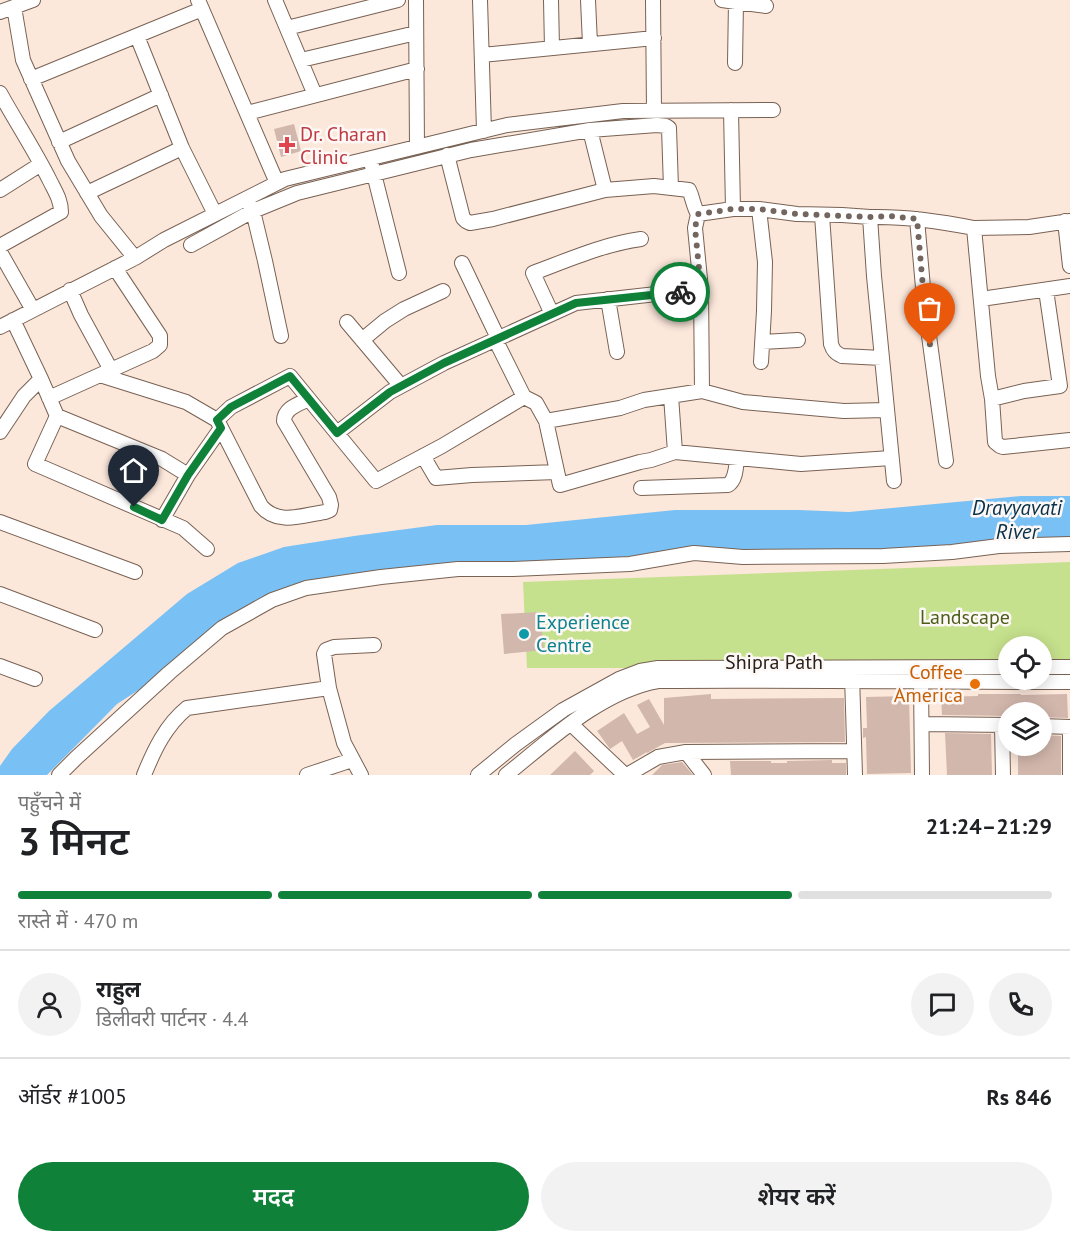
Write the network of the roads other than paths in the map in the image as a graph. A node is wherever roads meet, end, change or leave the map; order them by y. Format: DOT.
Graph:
graph roads {
  1 [pos="33,0"];
  2 [pos="275,0"];
  3 [pos="398,0"];
  4 [pos="416,0"];
  5 [pos="480,0"];
  6 [pos="551,0"];
  7 [pos="588,0"];
  8 [pos="653,0"];
  9 [pos="729,1"];
  10 [pos="200,4"];
  11 [pos="766,6"];
  12 [pos="14,7"];
  13 [pos="0,12"];
  14 [pos="287,28"];
  15 [pos="416,33"];
  16 [pos="137,36"];
  17 [pos="654,38"];
  18 [pos="590,44"];
  19 [pos="552,48"];
  20 [pos="482,55"];
  21 [pos="301,60"];
  22 [pos="735,63"];
  23 [pos="417,69"];
  24 [pos="31,79"];
  25 [pos="0,93"];
  26 [pos="161,95"];
  27 [pos="315,95"];
  28 [pos="731,110"];
  29 [pos="773,110"];
  30 [pos="654,111"];
  31 [pos="620,112"];
  32 [pos="247,113"];
  33 [pos="621,128"];
  34 [pos="590,130"];
  35 [pos="484,131"];
  36 [pos="59,142"];
  37 [pos="417,147"];
  38 [pos="183,148"];
  39 [pos="447,155"];
  40 [pos="371,158"];
  41 [pos="41,164"];
  42 [pos="374,174"];
  43 [pos="276,183"];
  44 [pos="671,188"];
  45 [pos="0,190"];
  46 [pos="605,190"];
  47 [pos="87,192"];
  48 [pos="249,205"];
  49 [pos="733,209"];
  50 [pos="759,209"];
  51 [pos="215,214"];
  52 [pos="698,214"];
  53 [pos="822,214"];
  54 [pos="870,217"];
  55 [pos="917,219"];
  56 [pos="1067,221"];
  57 [pos="974,228"];
  58 [pos="641,239"];
  59 [pos="191,245"];
  60 [pos="0,246"];
  61 [pos="0,252"];
  62 [pos="135,258"];
  63 [pos="462,263"];
  64 [pos="1070,266"];
  65 [pos="115,268"];
  66 [pos="399,273"];
  67 [pos="1070,286"];
  68 [pos="701,289"];
  69 [pos="70,290"];
  70 [pos="1046,290"];
  71 [pos="443,291"];
  72 [pos="608,299"];
  73 [pos="981,299"];
  74 [pos="33,310"];
  75 [pos="552,314"];
  76 [pos="13,320"];
  77 [pos="346,322"];
  78 [pos="0,327"];
  79 [pos="280,336"];
  80 [pos="496,339"];
  81 [pos="362,340"];
  82 [pos="798,340"];
  83 [pos="762,342"];
  84 [pos="617,352"];
  85 [pos="882,358"];
  86 [pos="761,362"];
  87 [pos="106,372"];
  88 [pos="41,379"];
  89 [pos="401,386"];
  90 [pos="1065,386"];
  91 [pos="702,391"];
  92 [pos="671,396"];
  93 [pos="524,397"];
  94 [pos="50,398"];
  95 [pos="309,399"];
  96 [pos="992,399"];
  97 [pos="886,410"];
  98 [pos="57,416"];
  99 [pos="546,421"];
  100 [pos="219,424"];
  101 [pos="0,432"];
  102 [pos="337,433"];
  103 [pos="1070,440"];
  104 [pos="675,452"];
  105 [pos="423,456"];
  106 [pos="738,458"];
  107 [pos="891,458"];
  108 [pos="946,461"];
  109 [pos="557,472"];
  110 [pos="188,475"];
  111 [pos="894,481"];
  112 [pos="640,488"];
  113 [pos="162,520"];
  114 [pos="0,522"];
  115 [pos="1070,544"];
  116 [pos="207,549"];
  117 [pos="135,572"];
  118 [pos="0,594"];
  119 [pos="95,630"];
  120 [pos="374,645"];
  121 [pos="0,666"];
  122 [pos="852,666"];
  123 [pos="998,667"];
  124 [pos="1052,667"];
  125 [pos="1070,667"];
  126 [pos="35,679"];
  127 [pos="853,682"];
  128 [pos="921,682"];
  129 [pos="1070,682"];
  130 [pos="329,688"];
  131 [pos="571,724"];
  132 [pos="922,724"];
  133 [pos="998,725"];
  134 [pos="1052,726"];
  135 [pos="854,751"];
  136 [pos="686,752"];
  137 [pos="1004,756"];
  138 [pos="352,760"];
  139 [pos="59,775"];
  140 [pos="144,775"];
  141 [pos="308,775"];
  142 [pos="361,775"];
  143 [pos="478,775"];
  144 [pos="506,775"];
  145 [pos="626,775"];
  146 [pos="704,775"];
  147 [pos="855,775"];
  148 [pos="922,775"];
  149 [pos="1003,775"];
  150 [pos="1070,775"];
  1 -- 12 [label="street"];
  2 -- 14 [label="street"];
  3 -- 14 [label="street"];
  4 -- 15 [label="street"];
  5 -- 20 [label="street"];
  6 -- 19 [label="street"];
  7 -- 18 [label="street"];
  8 -- 17 [label="street"];
  9 -- 11 [label="street"];
  9 -- 22 [label="street"];
  10 -- 16 [label="street"];
  10 -- 32 [label="street"];
  12 -- 13 [label="street"];
  12 -- 24 [label="street"];
  14 -- 21 [label="street"];
  15 -- 21 [label="street"];
  15 -- 23 [label="street"];
  16 -- 24 [label="street"];
  16 -- 26 [label="street"];
  17 -- 18 [label="street"];
  17 -- 30 [label="street"];
  18 -- 19 [label="street"];
  19 -- 20 [label="street"];
  20 -- 35 [label="street"];
  21 -- 27 [label="street"];
  23 -- 27 [label="street"];
  23 -- 37 [label="street"];
  24 -- 36 [label="street"];
  25 -- 41 [label="street"];
  26 -- 36 [label="street"];
  26 -- 38 [label="street"];
  27 -- 32 [label="street"];
  28 -- 29 [label="street"];
  28 -- 30 [label="street"];
  28 -- 49 [label="street"];
  30 -- 31 [label="street"];
  31 -- 33 [label="street"];
  31 -- 35 [label="street"];
  32 -- 43 [label="street"];
  33 -- 34 [label="street"];
  33 -- 44 [label="street"];
  34 -- 39 [label="street"];
  34 -- 46 [label="street"];
  35 -- 37 [label="street"];
  36 -- 47 [label="street"];
  37 -- 40 [label="street"];
  38 -- 47 [label="street"];
  38 -- 51 [label="street"];
  39 -- 42 [label="street"];
  39 -- 46 [label="street"];
  40 -- 42 [label="street"];
  40 -- 43 [label="street"];
  41 -- 45 [label="street"];
  41 -- 60 [label="street"];
  42 -- 48 [label="street"];
  42 -- 66 [label="street"];
  43 -- 48 [label="street"];
  44 -- 46 [label="street"];
  44 -- 52 [label="street"];
  47 -- 62 [label="street"];
  48 -- 51 [label="street"];
  48 -- 59 [label="street"];
  48 -- 79 [label="street"];
  49 -- 50 [label="street"];
  49 -- 52 [label="street"];
  50 -- 53 [label="street"];
  50 -- 83 [label="street"];
  51 -- 62 [label="street"];
  52 -- 68 [label="street"];
  53 -- 54 [label="street"];
  53 -- 85 [label="street"];
  54 -- 55 [label="street"];
  54 -- 85 [label="street"];
  55 -- 57 [label="street"];
  55 -- 108 [label="street"];
  56 -- 57 [label="street"];
  56 -- 64 [label="street"];
  57 -- 73 [label="street"];
  58 -- 75 [label="street"];
  61 -- 74 [label="street"];
  62 -- 65 [label="street"];
  63 -- 80 [label="street"];
  65 -- 69 [label="street"];
  65 -- 87 [label="street"];
  67 -- 70 [label="street"];
  68 -- 72 [label="street"];
  68 -- 91 [label="street"];
  69 -- 74 [label="street"];
  69 -- 87 [label="street"];
  70 -- 73 [label="street"];
  70 -- 90 [label="street"];
  71 -- 81 [label="street"];
  72 -- 75 [label="street"];
  72 -- 84 [label="street"];
  73 -- 96 [label="street"];
  74 -- 76 [label="street"];
  75 -- 80 [label="street"];
  76 -- 78 [label="street"];
  76 -- 88 [label="street"];
  77 -- 81 [label="street"];
  80 -- 89 [label="street"];
  80 -- 93 [label="street"];
  81 -- 89 [label="street"];
  82 -- 83 [label="street"];
  83 -- 86 [label="street"];
  85 -- 97 [label="street"];
  87 -- 94 [label="street"];
  87 -- 100 [label="street"];
  88 -- 94 [label="street"];
  88 -- 101 [label="street"];
  89 -- 102 [label="street"];
  90 -- 96 [label="street"];
  91 -- 92 [label="street"];
  91 -- 97 [label="street"];
  92 -- 99 [label="street"];
  92 -- 104 [label="street"];
  93 -- 99 [label="street"];
  93 -- 105 [label="street"];
  94 -- 98 [label="street"];
  95 -- 100 [label="street"];
  95 -- 100 [label="street"];
  95 -- 102 [label="street"];
  96 -- 103 [label="street"];
  97 -- 107 [label="street"];
  98 -- 110 [label="street"];
  98 -- 113 [label="street"];
  99 -- 109 [label="street"];
  100 -- 110 [label="street"];
  102 -- 105 [label="street"];
  104 -- 106 [label="street"];
  104 -- 109 [label="street"];
  105 -- 109 [label="street"];
  106 -- 107 [label="street"];
  106 -- 112 [label="street"];
  107 -- 111 [label="street"];
  110 -- 113 [label="street"];
  113 -- 116 [label="street"];
  114 -- 117 [label="street"];
  115 -- 139 [label="street"];
  118 -- 119 [label="street"];
  120 -- 130 [label="street"];
  121 -- 126 [label="street"];
  122 -- 123 [label="street, Shipra Path"];
  122 -- 127 [label="street"];
  122 -- 143 [label="street, Shipra Path"];
  124 -- 125 [label="street"];
  127 -- 128 [label="street, Shipra Path"];
  127 -- 131 [label="street, Shipra Path"];
  127 -- 135 [label="street"];
  128 -- 129 [label="street, Shipra Path"];
  128 -- 132 [label="street"];
  130 -- 138 [label="street"];
  130 -- 140 [label="street"];
  131 -- 144 [label="street, Shipra Path"];
  131 -- 145 [label="street"];
  132 -- 133 [label="street"];
  132 -- 148 [label="street"];
  134 -- 150 [label="street"];
  135 -- 136 [label="street"];
  135 -- 147 [label="street"];
  136 -- 145 [label="street"];
  136 -- 146 [label="street"];
  137 -- 149 [label="street"];
  138 -- 141 [label="street"];
  138 -- 142 [label="street"];
}
